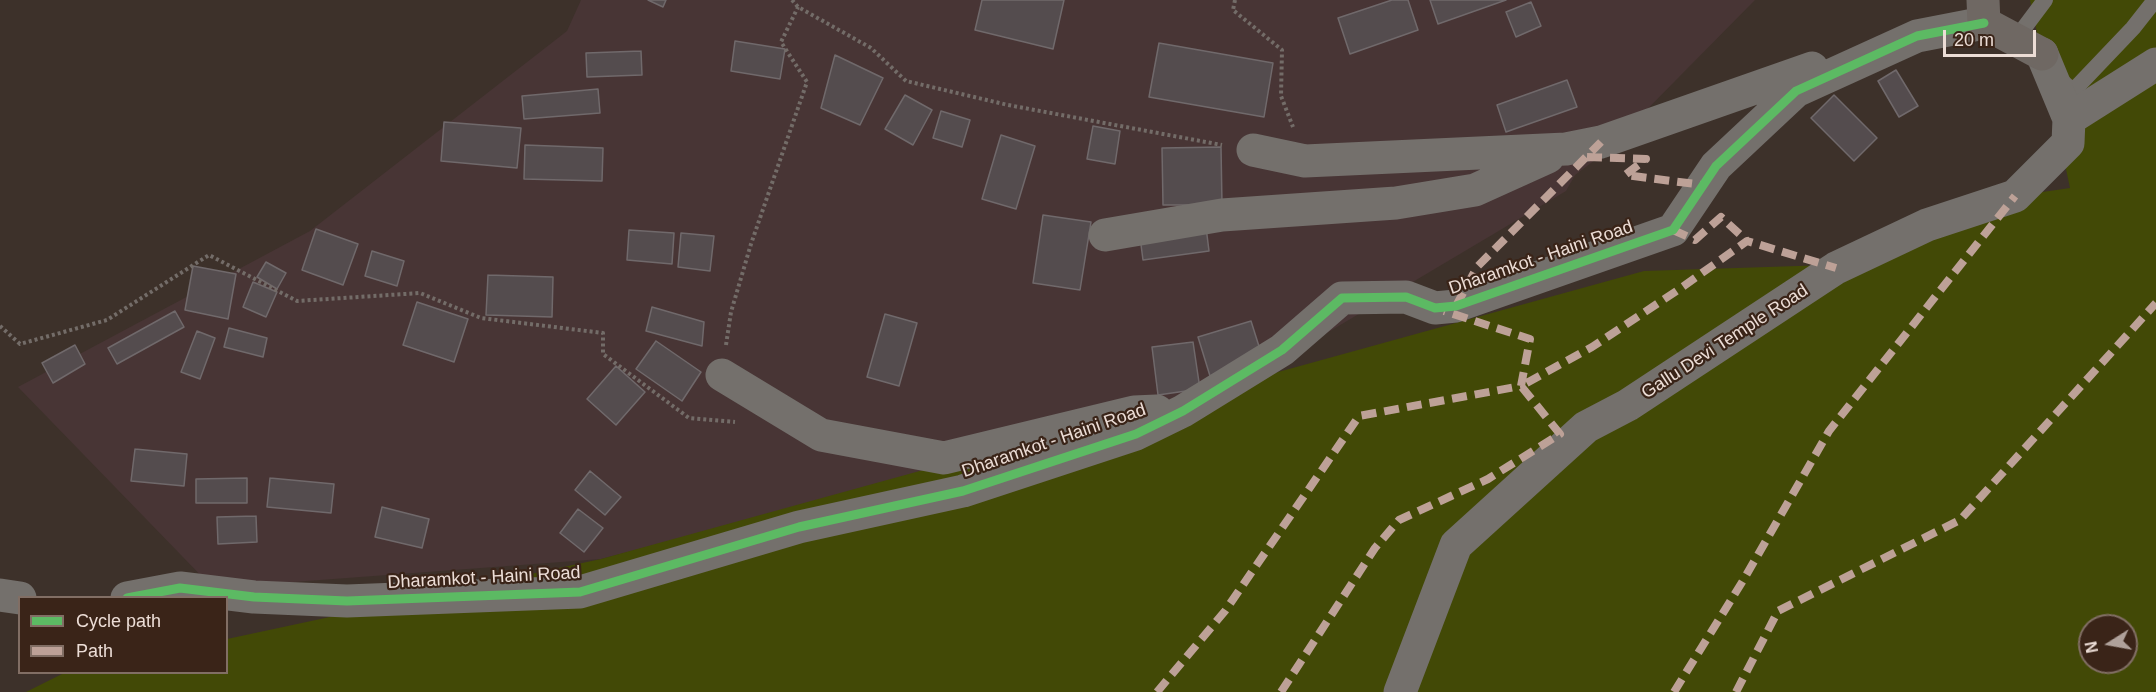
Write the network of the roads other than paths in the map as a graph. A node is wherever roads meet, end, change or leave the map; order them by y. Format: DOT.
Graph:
graph roads {
  1 [pos="2045,0"];
  2 [pos="2155,0"];
  3 [pos="1983,11"];
  4 [pos="1917,36"];
  5 [pos="2036,55"];
  6 [pos="2156,64"];
  7 [pos="2069,118"];
  8 [pos="1566,149"];
  9 [pos="1253,150"];
  10 [pos="1105,236"];
  11 [pos="722,375"];
  12 [pos="1183,411"];
  13 [pos="0,595"];
  14 [pos="132,596"];
  15 [pos="18,598"];
  16 [pos="1400,692"];
  1 -- 5 [label="lane"];
  2 -- 5 [label="lane"];
  3 -- 4 [label="street, Dharamkot - Haini Road"];
  3 -- 5 [label="street"];
  4 -- 8 [label="street"];
  4 -- 12 [label="street, Dharamkot - Haini Road"];
  5 -- 7 [label="street"];
  6 -- 7 [label="street"];
  7 -- 16 [label="street, Gallu Devi Temple Road"];
  8 -- 9 [label="street"];
  8 -- 10 [label="street"];
  11 -- 12 [label="street"];
  12 -- 14 [label="street, Dharamkot - Haini Road"];
  13 -- 15 [label="street"];
}
